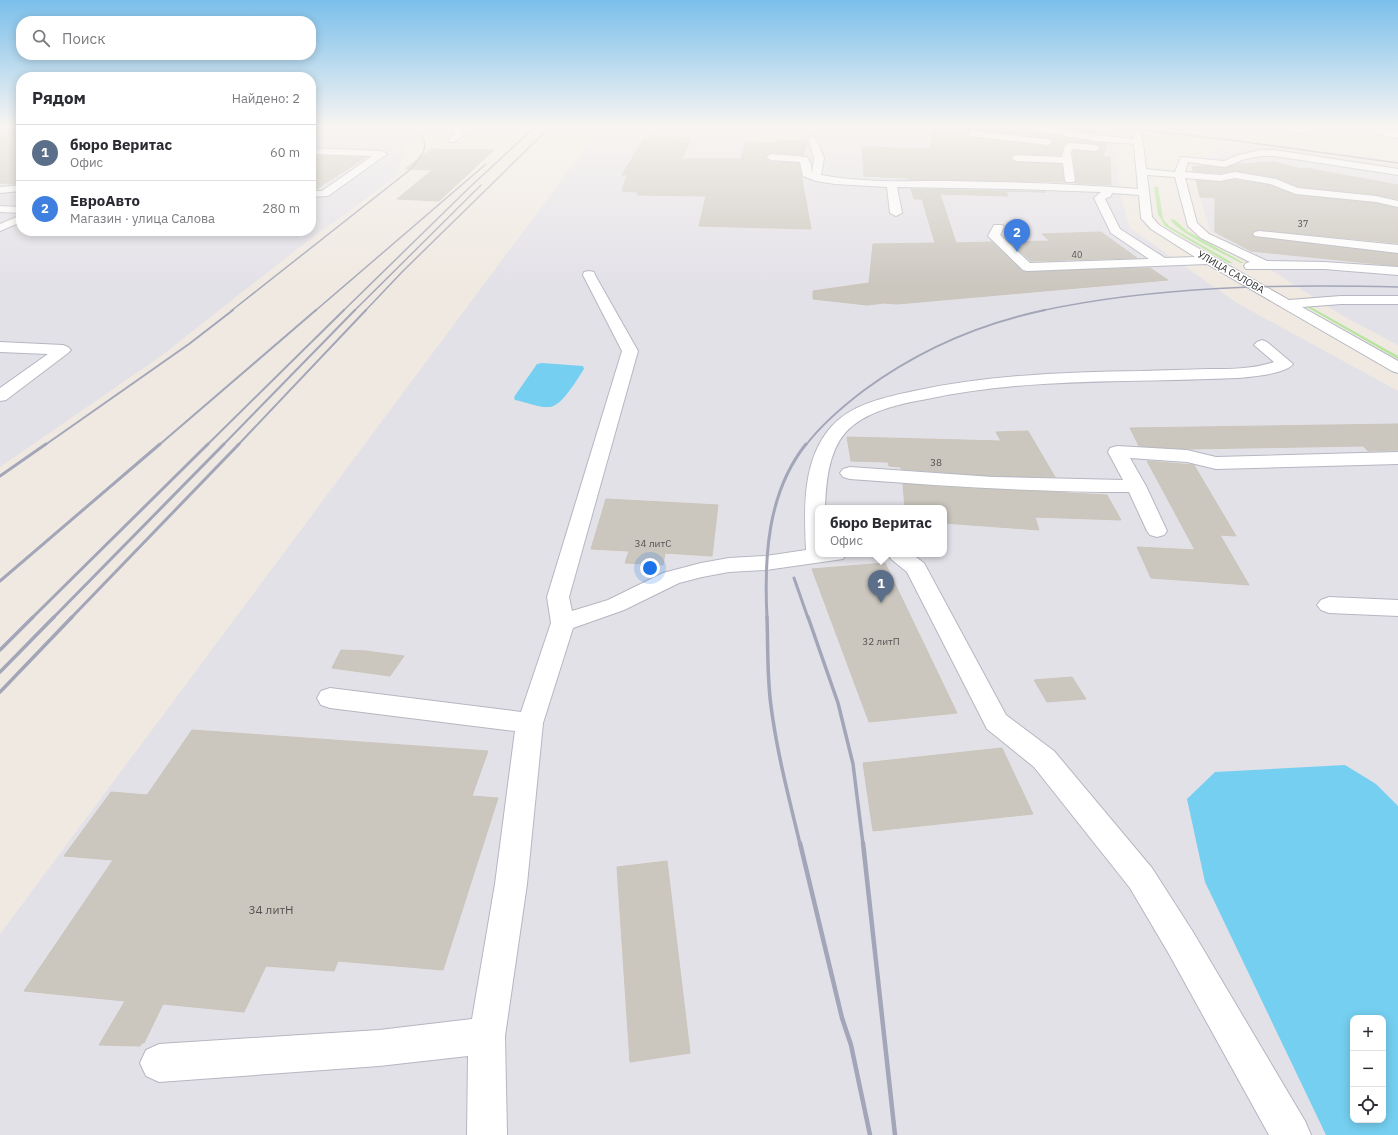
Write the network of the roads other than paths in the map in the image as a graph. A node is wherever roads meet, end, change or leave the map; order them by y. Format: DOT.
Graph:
graph roads {
  1 [pos="344,180"];
  2 [pos="834,180"];
  3 [pos="1143,180"];
  4 [pos="1180,180"];
  5 [pos="1266,180"];
  6 [pos="891,183"];
  7 [pos="16,188"];
  8 [pos="0,190"];
  9 [pos="1106,190"];
  10 [pos="1144,192"];
  11 [pos="316,194"];
  12 [pos="1398,204"];
  13 [pos="0,209"];
  14 [pos="16,210"];
  15 [pos="896,213"];
  16 [pos="16,220"];
  17 [pos="998,227"];
  18 [pos="0,228"];
  19 [pos="1259,234"];
  20 [pos="1398,248"];
  21 [pos="1211,260"];
  22 [pos="1162,262"];
  23 [pos="1265,265"];
  24 [pos="1225,268"];
  25 [pos="1398,271"];
  26 [pos="589,275"];
  27 [pos="1398,300"];
  28 [pos="1288,304"];
  29 [pos="1262,345"];
  30 [pos="0,348"];
  31 [pos="1398,368"];
  32 [pos="0,396"];
  33 [pos="1398,458"];
  34 [pos="850,473"];
  35 [pos="1136,486"];
  36 [pos="815,505"];
  37 [pos="815,509"];
  38 [pos="815,524"];
  39 [pos="1157,531"];
  40 [pos="815,556"];
  41 [pos="903,557"];
  42 [pos="1329,605"];
  43 [pos="1398,608"];
  44 [pos="563,623"];
  45 [pos="330,698"];
  46 [pos="530,723"];
  47 [pos="487,1036"];
  48 [pos="159,1063"];
  49 [pos="487,1135"];
  50 [pos="1291,1135"];
  1 -- 11 [label="street"];
  2 -- 6 [label="street"];
  3 -- 10 [label="street, УЛИЦА САЛОВА"];
  4 -- 23 [label="street"];
  5 -- 12 [label="street"];
  6 -- 9 [label="street"];
  6 -- 15 [label="street"];
  7 -- 8 [label="street"];
  9 -- 10 [label="street"];
  9 -- 22 [label="street"];
  10 -- 21 [label="street, УЛИЦА САЛОВА"];
  13 -- 14 [label="street"];
  16 -- 18 [label="street"];
  17 -- 22 [label="street"];
  19 -- 20 [label="street"];
  21 -- 22 [label="street"];
  21 -- 24 [label="street, УЛИЦА САЛОВА"];
  23 -- 24 [label="street"];
  23 -- 25 [label="street"];
  24 -- 28 [label="street, УЛИЦА САЛОВА"];
  26 -- 44 [label="street"];
  27 -- 28 [label="street"];
  28 -- 31 [label="street, УЛИЦА САЛОВА"];
  29 -- 36 [label="street"];
  30 -- 32 [label="street"];
  33 -- 35 [label="street"];
  34 -- 35 [label="street"];
  35 -- 39 [label="street"];
  37 -- 38 [label="street"];
  40 -- 44 [label="street"];
  41 -- 50 [label="street"];
  42 -- 43 [label="street"];
  44 -- 46 [label="street"];
  45 -- 46 [label="street"];
  46 -- 47 [label="street"];
  47 -- 48 [label="street"];
  47 -- 49 [label="street"];
}
